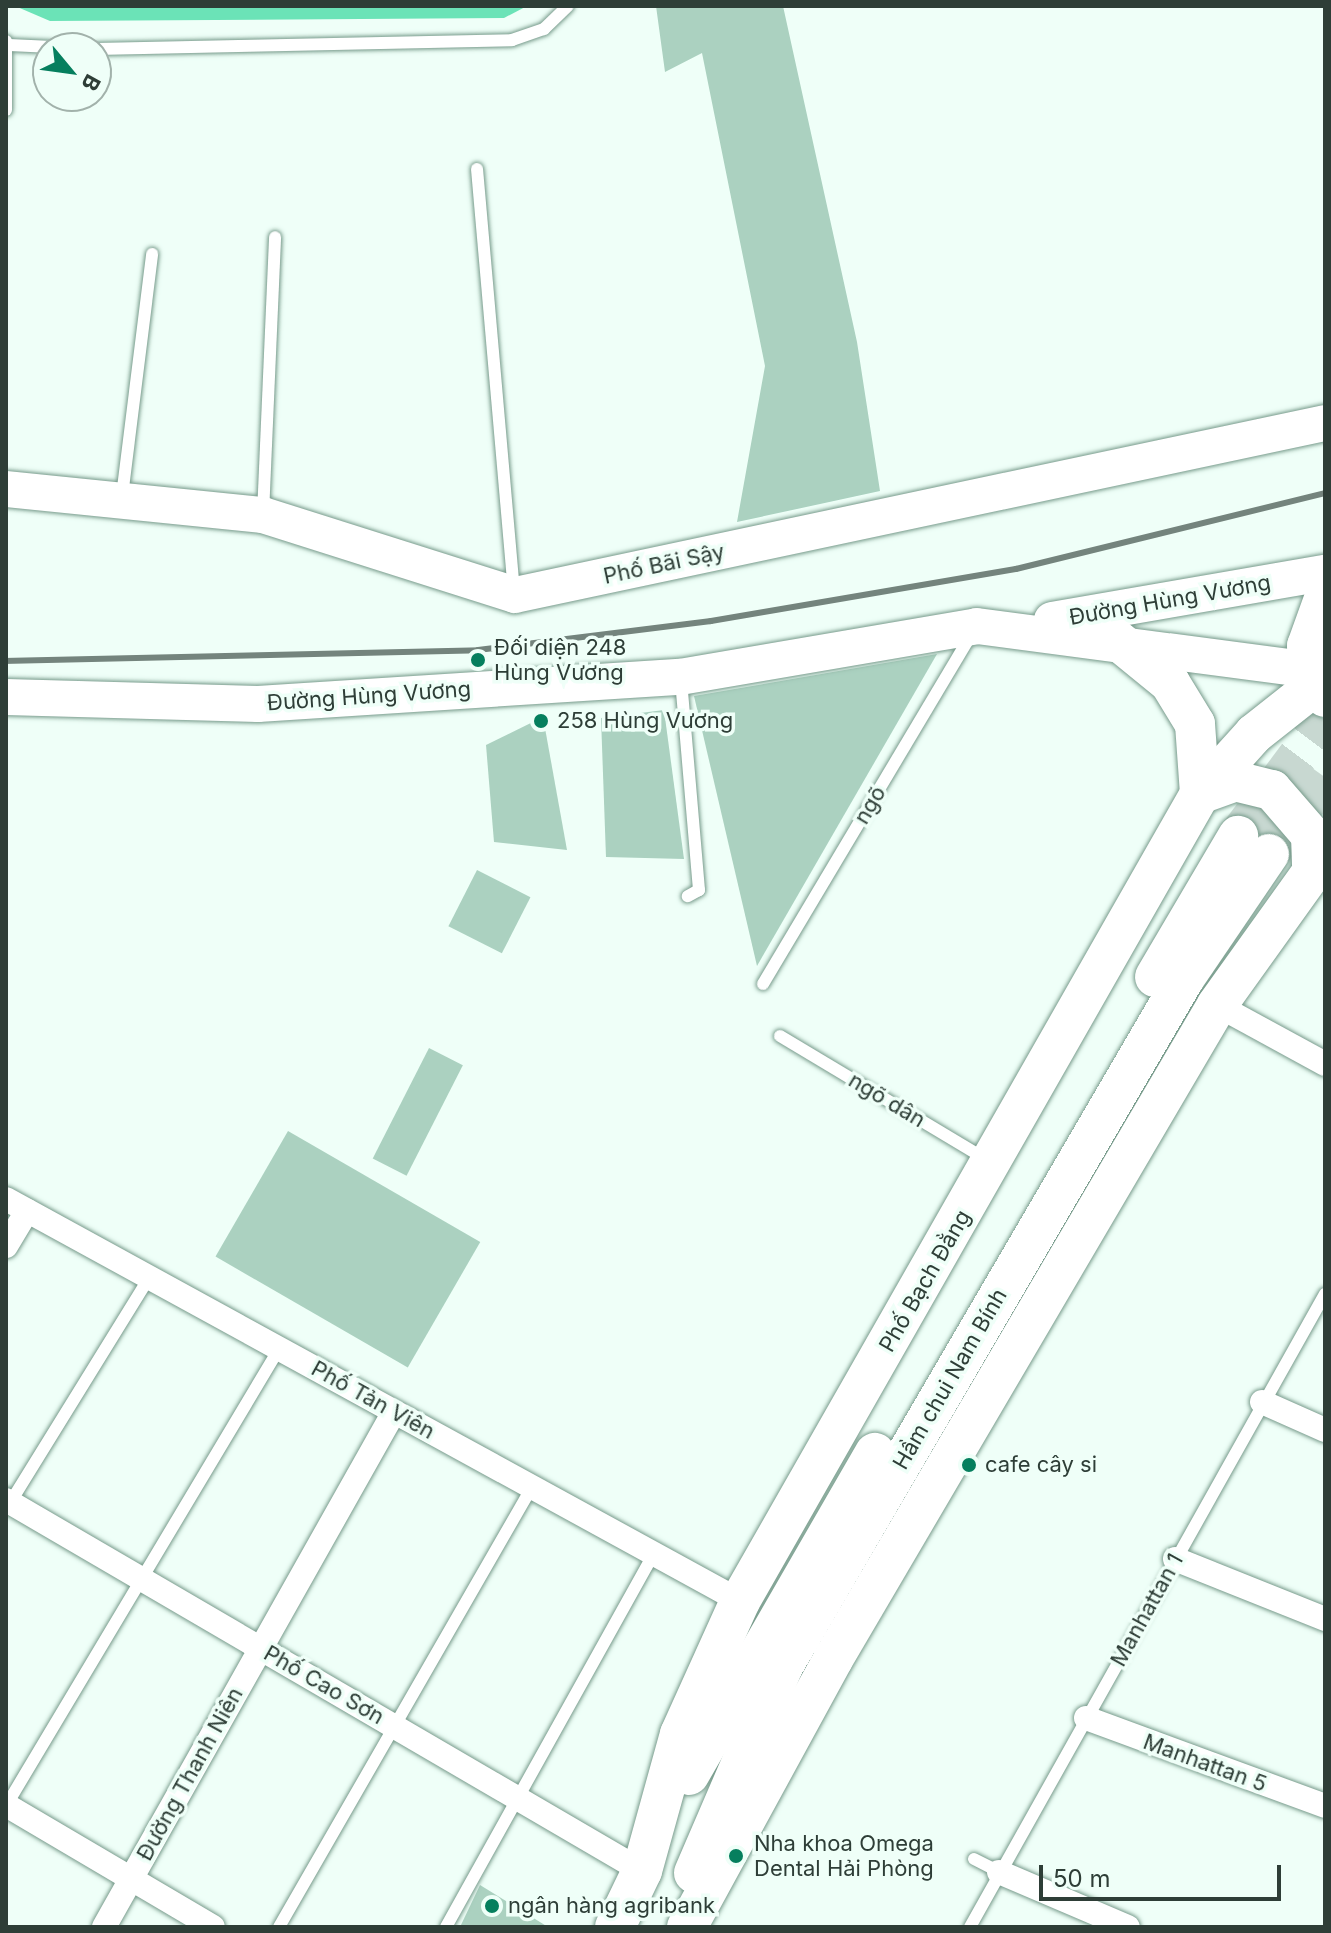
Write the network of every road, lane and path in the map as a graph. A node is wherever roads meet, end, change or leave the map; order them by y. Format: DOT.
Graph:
graph roads {
  1 [pos="568,6"];
  2 [pos="8,43"];
  3 [pos="32,45"];
  4 [pos="112,49"];
  5 [pos="6,110"];
  6 [pos="477,169"];
  7 [pos="275,237"];
  8 [pos="152,254"];
  9 [pos="1325,423"];
  10 [pos="6,489"];
  11 [pos="121,503"];
  12 [pos="263,515"];
  13 [pos="1325,573"];
  14 [pos="515,595"];
  15 [pos="1325,596"];
  16 [pos="977,626"];
  17 [pos="1015,626"];
  18 [pos="1116,639"];
  19 [pos="680,677"];
  20 [pos="1317,684"];
  21 [pos="6,697"];
  22 [pos="1200,794"];
  23 [pos="1319,863"];
  24 [pos="688,896"];
  25 [pos="763,984"];
  26 [pos="1217,1005"];
  27 [pos="780,1036"];
  28 [pos="1325,1064"];
  29 [pos="993,1164"];
  30 [pos="16,1205"];
  31 [pos="6,1246"];
  32 [pos="149,1278"];
  33 [pos="1325,1294"];
  34 [pos="279,1349"];
  35 [pos="1262,1402"];
  36 [pos="394,1412"];
  37 [pos="1325,1430"];
  38 [pos="532,1487"];
  39 [pos="8,1505"];
  40 [pos="654,1554"];
  41 [pos="1175,1559"];
  42 [pos="143,1580"];
  43 [pos="740,1601"];
  44 [pos="1325,1619"];
  45 [pos="261,1648"];
  46 [pos="1086,1718"];
  47 [pos="395,1726"];
  48 [pos="518,1797"];
  49 [pos="6,1806"];
  50 [pos="1325,1806"];
  51 [pos="974,1859"];
  52 [pos="642,1871"];
  53 [pos="999,1872"];
  54 [pos="131,1879"];
  55 [pos="104,1927"];
  56 [pos="213,1927"];
  57 [pos="279,1927"];
  58 [pos="446,1927"];
  59 [pos="615,1927"];
  60 [pos="678,1927"];
  61 [pos="687,1927"];
  62 [pos="970,1927"];
  63 [pos="1128,1927"];
  1 -- 4 [label="lane"];
  2 -- 3 [label="lane"];
  2 -- 5 [label="lane"];
  6 -- 14 [label="lane"];
  7 -- 12 [label="lane"];
  8 -- 11 [label="lane"];
  9 -- 14 [label="main road, Phố Bãi Sậy"];
  10 -- 11 [label="main road, Phố Bãi Sậy"];
  11 -- 12 [label="main road, Phố Bãi Sậy"];
  12 -- 14 [label="main road, Phố Bãi Sậy"];
  13 -- 17 [label="main road, Đường Hùng Vương"];
  15 -- 20 [label="main road"];
  16 -- 17 [label="main road, Đường Hùng Vương"];
  16 -- 19 [label="main road, Đường Hùng Vương"];
  16 -- 25 [label="lane, ngõ"];
  17 -- 18 [label="main road, Đường Hùng Vương"];
  18 -- 20 [label="main road, Đường Hùng Vương"];
  18 -- 22 [label="main road"];
  19 -- 21 [label="main road, Đường Hùng Vương"];
  19 -- 24 [label="lane"];
  20 -- 22 [label="main road, Phố Bạch Đằng"];
  22 -- 23 [label="main road"];
  22 -- 29 [label="main road, Phố Bạch Đằng"];
  23 -- 26 [label="main road"];
  26 -- 28 [label="street"];
  26 -- 61 [label="main road"];
  27 -- 29 [label="lane, ngõ dân"];
  29 -- 43 [label="main road, Phố Bạch Đằng"];
  30 -- 31 [label="street"];
  30 -- 32 [label="street, Phố Tản Viên"];
  32 -- 34 [label="street, Phố Tản Viên"];
  32 -- 39 [label="lane"];
  33 -- 35 [label="lane, Manhattan 1"];
  34 -- 36 [label="street, Phố Tản Viên"];
  34 -- 42 [label="lane"];
  35 -- 37 [label="street"];
  35 -- 41 [label="lane, Manhattan 1"];
  36 -- 38 [label="street, Phố Tản Viên"];
  36 -- 45 [label="street, Đường Thanh Niên"];
  38 -- 40 [label="street, Phố Tản Viên"];
  38 -- 47 [label="lane"];
  39 -- 42 [label="street, Phố Cao Sơn"];
  40 -- 43 [label="street, Phố Tản Viên"];
  40 -- 48 [label="lane"];
  41 -- 44 [label="street"];
  41 -- 46 [label="lane, Manhattan 1"];
  42 -- 45 [label="street, Phố Cao Sơn"];
  42 -- 49 [label="lane"];
  43 -- 52 [label="main road, Phố Bạch Đằng"];
  45 -- 47 [label="street, Phố Cao Sơn"];
  45 -- 54 [label="street, Đường Thanh Niên"];
  46 -- 50 [label="street, Manhattan 5"];
  46 -- 53 [label="lane, Manhattan 1"];
  47 -- 48 [label="street, Phố Cao Sơn"];
  47 -- 57 [label="lane"];
  48 -- 52 [label="street, Phố Cao Sơn"];
  48 -- 58 [label="lane"];
  49 -- 54 [label="street"];
  51 -- 53 [label="lane"];
  52 -- 59 [label="main road, Phố Bạch Đằng"];
  52 -- 60 [label="main road, Hầm chui Nam Bính"];
  53 -- 62 [label="lane, Manhattan 1"];
  53 -- 63 [label="street"];
  54 -- 55 [label="street, Đường Thanh Niên"];
  54 -- 56 [label="street"];
}
